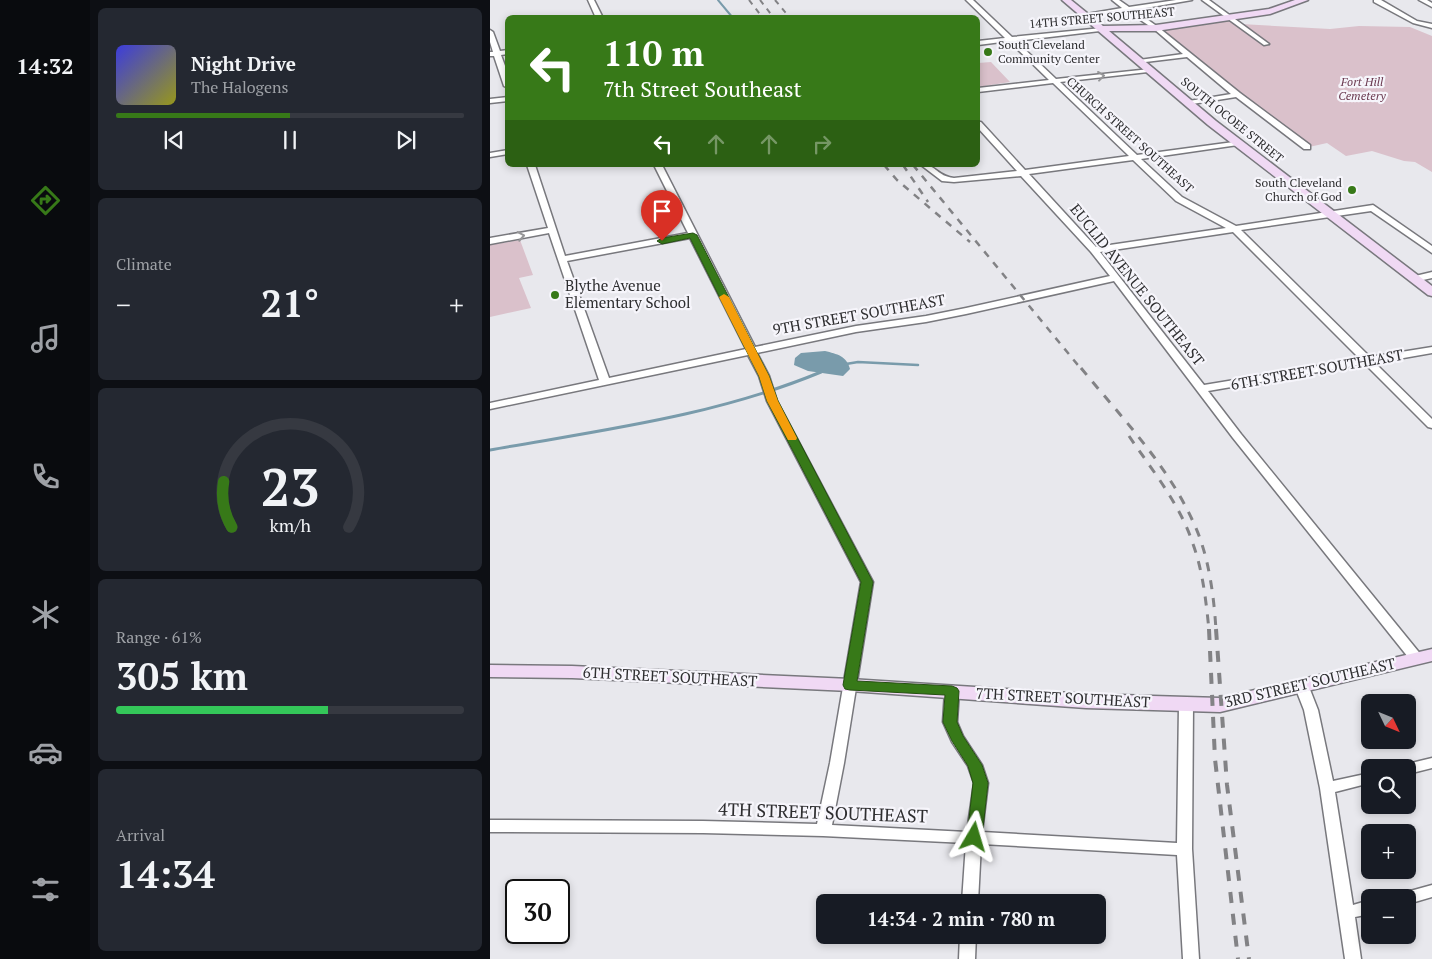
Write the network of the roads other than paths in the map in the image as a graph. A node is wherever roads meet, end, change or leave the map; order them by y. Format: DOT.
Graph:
graph roads {
  1 [pos="591,0"];
  2 [pos="969,0"];
  3 [pos="1066,0"];
  4 [pos="1115,0"];
  5 [pos="1189,0"];
  6 [pos="1206,0"];
  7 [pos="1304,0"];
  8 [pos="1378,0"];
  9 [pos="1422,0"];
  10 [pos="1432,5"];
  11 [pos="1127,9"];
  12 [pos="598,15"];
  13 [pos="1084,15"];
  14 [pos="1229,17"];
  15 [pos="1432,26"];
  16 [pos="1156,28"];
  17 [pos="1100,29"];
  18 [pos="490,32"];
  19 [pos="1011,39"];
  20 [pos="980,43"];
  21 [pos="1266,44"];
  22 [pos="505,52"];
  23 [pos="498,53"];
  24 [pos="490,54"];
  25 [pos="1188,55"];
  26 [pos="1139,62"];
  27 [pos="1148,70"];
  28 [pos="505,78"];
  29 [pos="1054,82"];
  30 [pos="980,90"];
  31 [pos="1237,95"];
  32 [pos="505,99"];
  33 [pos="490,101"];
  34 [pos="1189,103"];
  35 [pos="980,126"];
  36 [pos="1238,143"];
  37 [pos="1307,147"];
  38 [pos="505,152"];
  39 [pos="490,155"];
  40 [pos="1134,157"];
  41 [pos="532,167"];
  42 [pos="659,167"];
  43 [pos="927,167"];
  44 [pos="1022,173"];
  45 [pos="1330,215"];
  46 [pos="1236,229"];
  47 [pos="552,230"];
  48 [pos="693,235"];
  49 [pos="490,241"];
  50 [pos="1094,250"];
  51 [pos="1432,250"];
  52 [pos="563,259"];
  53 [pos="1432,275"];
  54 [pos="1115,278"];
  55 [pos="1414,279"];
  56 [pos="1432,292"];
  57 [pos="751,350"];
  58 [pos="1432,350"];
  59 [pos="1368,361"];
  60 [pos="605,381"];
  61 [pos="1201,390"];
  62 [pos="490,406"];
  63 [pos="1432,425"];
  64 [pos="1424,657"];
  65 [pos="490,671"];
  66 [pos="850,685"];
  67 [pos="1302,688"];
  68 [pos="952,691"];
  69 [pos="1186,705"];
  70 [pos="1432,763"];
  71 [pos="1416,767"];
  72 [pos="1361,780"];
  73 [pos="1327,788"];
  74 [pos="490,826"];
  75 [pos="822,830"];
  76 [pos="974,837"];
  77 [pos="1184,849"];
  78 [pos="1432,891"];
  79 [pos="970,894"];
  80 [pos="1416,896"];
  81 [pos="1361,909"];
  82 [pos="1346,913"];
  83 [pos="968,944"];
  84 [pos="967,959"];
  85 [pos="1191,959"];
  86 [pos="1353,959"];
  1 -- 12 [label="street"];
  2 -- 19 [label="street, CHURCH STREET SOUTHEAST"];
  3 -- 13 [label="street, SOUTH OCOEE STREET"];
  4 -- 11 [label="street"];
  5 -- 11 [label="street"];
  6 -- 14 [label="street"];
  7 -- 14 [label="street, 14TH STREET SOUTHEAST"];
  8 -- 15 [label="street"];
  9 -- 10 [label="street"];
  11 -- 13 [label="street"];
  11 -- 16 [label="street"];
  13 -- 17 [label="street, SOUTH OCOEE STREET"];
  14 -- 16 [label="street, 14TH STREET SOUTHEAST"];
  14 -- 21 [label="street"];
  16 -- 17 [label="street, 14TH STREET SOUTHEAST"];
  16 -- 25 [label="street"];
  17 -- 19 [label="street, 14TH STREET SOUTHEAST"];
  17 -- 26 [label="street, SOUTH OCOEE STREET"];
  18 -- 23 [label="street"];
  19 -- 20 [label="street, 14TH STREET SOUTHEAST"];
  19 -- 29 [label="street, CHURCH STREET SOUTHEAST"];
  22 -- 23 [label="street"];
  23 -- 24 [label="street"];
  23 -- 28 [label="street"];
  25 -- 26 [label="street"];
  25 -- 31 [label="street"];
  26 -- 27 [label="street, SOUTH OCOEE STREET"];
  29 -- 27 [label="street, one-way"];
  27 -- 34 [label="street, SOUTH OCOEE STREET"];
  29 -- 30 [label="street"];
  29 -- 40 [label="street, CHURCH STREET SOUTHEAST"];
  31 -- 34 [label="street"];
  31 -- 37 [label="street"];
  32 -- 33 [label="street"];
  34 -- 36 [label="street, SOUTH OCOEE STREET"];
  35 -- 44 [label="street, EUCLID AVENUE SOUTHEAST"];
  36 -- 40 [label="street"];
  36 -- 45 [label="street, SOUTH OCOEE STREET"];
  38 -- 39 [label="street"];
  40 -- 44 [label="street"];
  40 -- 46 [label="street, CHURCH STREET SOUTHEAST"];
  41 -- 47 [label="street"];
  42 -- 48 [label="street"];
  43 -- 44 [label="street"];
  44 -- 50 [label="street, EUCLID AVENUE SOUTHEAST"];
  45 -- 46 [label="street"];
  45 -- 51 [label="street"];
  45 -- 55 [label="street, SOUTH OCOEE STREET"];
  46 -- 50 [label="street"];
  46 -- 59 [label="street, CHURCH STREET SOUTHEAST"];
  49 -- 47 [label="street, one-way"];
  47 -- 52 [label="street"];
  48 -- 52 [label="street"];
  48 -- 57 [label="street"];
  50 -- 54 [label="street, EUCLID AVENUE SOUTHEAST"];
  52 -- 60 [label="street"];
  53 -- 55 [label="street"];
  54 -- 57 [label="street, 9TH STREET SOUTHEAST"];
  54 -- 61 [label="street, EUCLID AVENUE SOUTHEAST"];
  55 -- 56 [label="street, SOUTH OCOEE STREET"];
  57 -- 60 [label="street, 9TH STREET SOUTHEAST"];
  57 -- 66 [label="street"];
  58 -- 59 [label="street, 6TH STREET SOUTHEAST"];
  59 -- 61 [label="street, 6TH STREET SOUTHEAST"];
  59 -- 63 [label="street, CHURCH STREET SOUTHEAST"];
  60 -- 62 [label="street, 9TH STREET SOUTHEAST"];
  61 -- 64 [label="street, EUCLID AVENUE SOUTHEAST"];
  64 -- 67 [label="street, 3RD STREET SOUTHEAST"];
  65 -- 66 [label="street, 6TH STREET SOUTHEAST"];
  66 -- 68 [label="street, 7TH STREET SOUTHEAST"];
  66 -- 75 [label="street"];
  67 -- 69 [label="street, 3RD STREET SOUTHEAST"];
  67 -- 73 [label="street"];
  68 -- 69 [label="street, 7TH STREET SOUTHEAST"];
  68 -- 76 [label="street"];
  69 -- 77 [label="street"];
  70 -- 71 [label="street"];
  72 -- 73 [label="street"];
  73 -- 82 [label="street"];
  74 -- 75 [label="street, 4TH STREET SOUTHEAST"];
  75 -- 76 [label="street, 4TH STREET SOUTHEAST"];
  76 -- 77 [label="street, 4TH STREET SOUTHEAST"];
  76 -- 79 [label="street"];
  77 -- 85 [label="street"];
  78 -- 80 [label="street"];
  81 -- 82 [label="street"];
  82 -- 86 [label="street"];
  83 -- 84 [label="street"];
}
